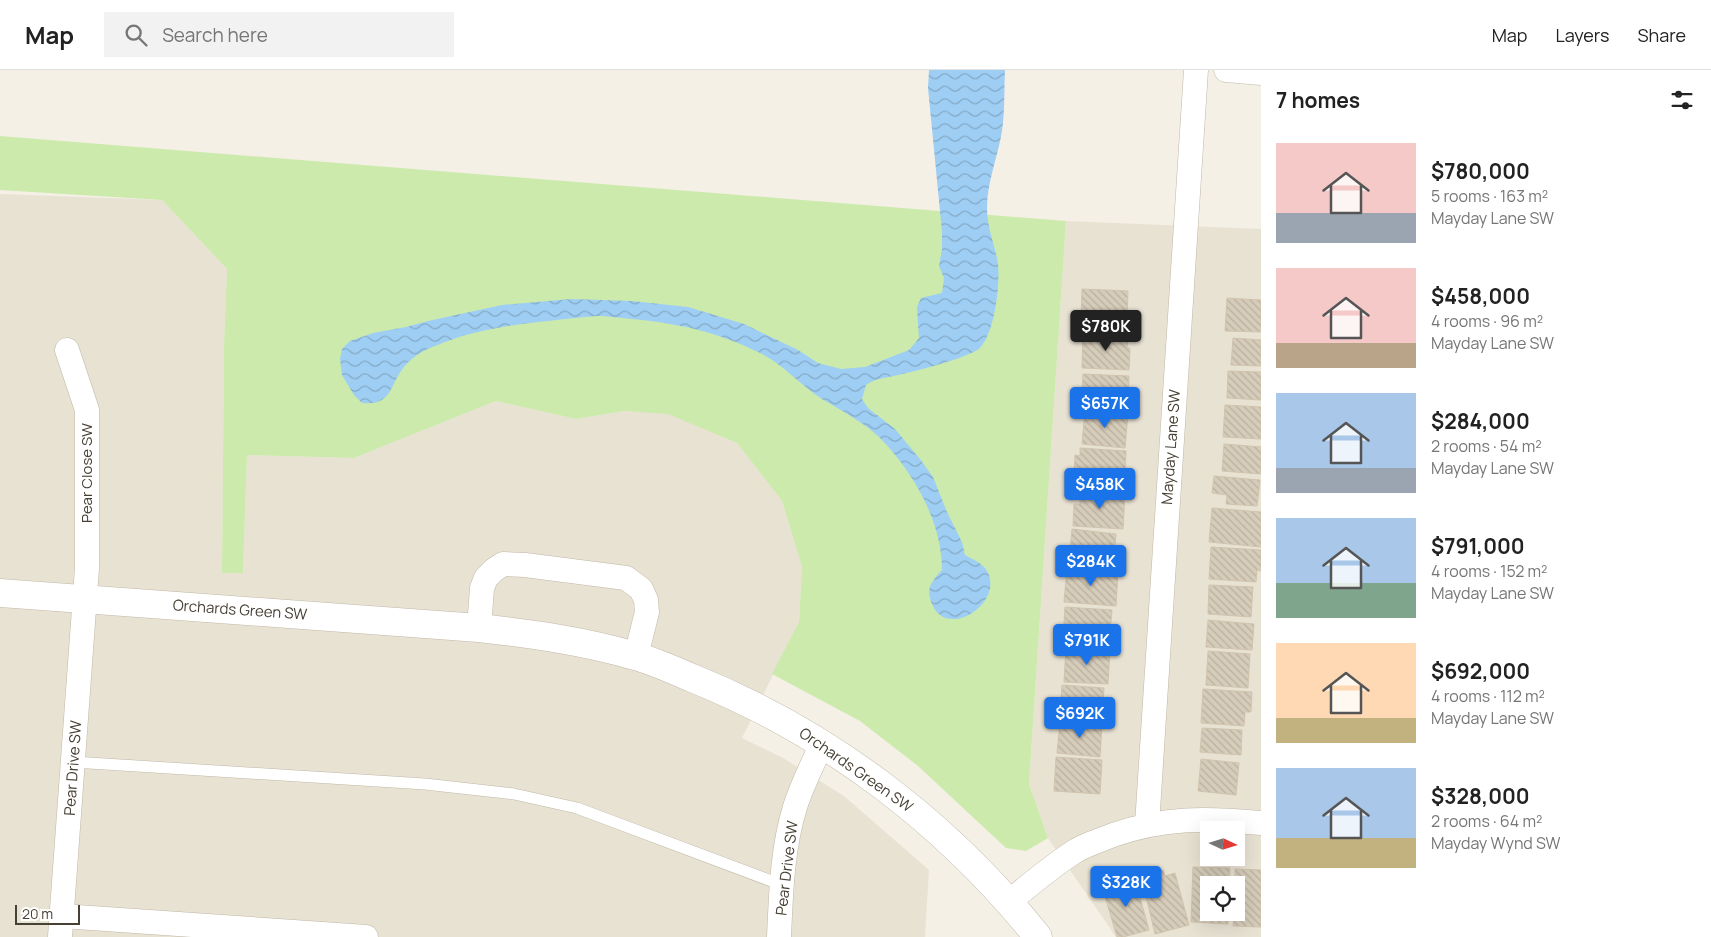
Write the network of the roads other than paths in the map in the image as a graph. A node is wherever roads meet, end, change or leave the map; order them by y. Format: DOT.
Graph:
graph roads {
  1 [pos="1196,70"];
  2 [pos="1226,70"];
  3 [pos="1261,73"];
  4 [pos="67,350"];
  5 [pos="0,593"];
  6 [pos="85,599"];
  7 [pos="479,628"];
  8 [pos="636,656"];
  9 [pos="822,744"];
  10 [pos="73,762"];
  11 [pos="1261,823"];
  12 [pos="1147,825"];
  13 [pos="782,886"];
  14 [pos="1010,901"];
  15 [pos="61,927"];
  16 [pos="366,937"];
  17 [pos="779,937"];
  18 [pos="1038,937"];
  1 -- 12 [label="street, Mayday Lane SW"];
  2 -- 3 [label="street"];
  4 -- 6 [label="street, Pear Close SW"];
  5 -- 6 [label="street, Orchards Green SW"];
  6 -- 7 [label="street, Orchards Green SW"];
  6 -- 10 [label="street, Pear Drive SW"];
  7 -- 8 [label="street, Orchards Green SW"];
  7 -- 8 [label="street"];
  8 -- 9 [label="street, Orchards Green SW"];
  9 -- 13 [label="street, Pear Drive SW"];
  9 -- 14 [label="street, Orchards Green SW"];
  10 -- 13 [label="lane"];
  10 -- 15 [label="street, Pear Drive SW"];
  11 -- 12 [label="street"];
  12 -- 14 [label="street"];
  13 -- 17 [label="street, Pear Drive SW"];
  14 -- 18 [label="street, Orchards Green SW"];
  15 -- 16 [label="street"];
}
